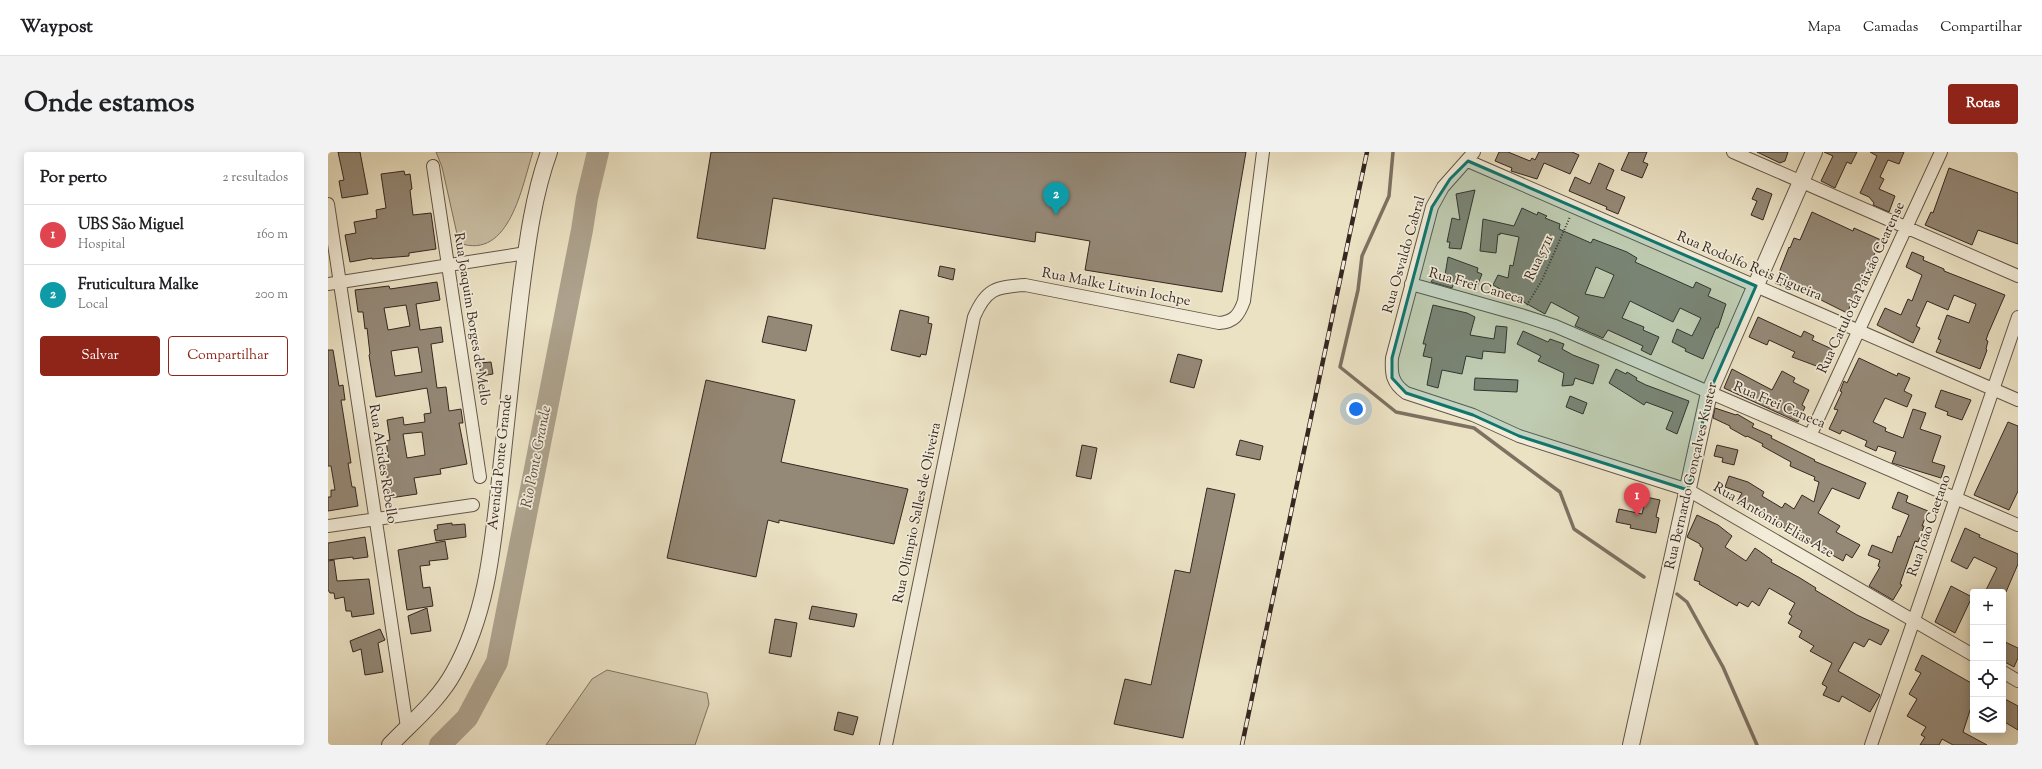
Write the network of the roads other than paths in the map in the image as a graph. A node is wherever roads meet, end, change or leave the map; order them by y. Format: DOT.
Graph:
graph roads {
  1 [pos="549,152"];
  2 [pos="1263,152"];
  3 [pos="1733,152"];
  4 [pos="1814,152"];
  5 [pos="1941,152"];
  6 [pos="1471,157"];
  7 [pos="433,166"];
  8 [pos="1801,182"];
  9 [pos="328,204"];
  10 [pos="1906,227"];
  11 [pos="526,253"];
  12 [pos="448,265"];
  13 [pos="2018,276"];
  14 [pos="334,283"];
  15 [pos="1411,284"];
  16 [pos="1756,286"];
  17 [pos="991,292"];
  18 [pos="2018,317"];
  19 [pos="1859,331"];
  20 [pos="1392,378"];
  21 [pos="1993,390"];
  22 [pos="1710,392"];
  23 [pos="2018,400"];
  24 [pos="1810,436"];
  25 [pos="480,477"];
  26 [pos="1688,490"];
  27 [pos="1956,499"];
  28 [pos="473,505"];
  29 [pos="376,519"];
  30 [pos="2018,525"];
  31 [pos="328,526"];
  32 [pos="1914,621"];
  33 [pos="1970,653"];
  34 [pos="2006,674"];
  35 [pos="2018,681"];
  36 [pos="407,727"];
  37 [pos="887,744"];
  38 [pos="390,745"];
  39 [pos="1631,745"];
  40 [pos="1871,745"];
  1 -- 11 [label="street, Avenida Ponte Grande"];
  2 -- 17 [label="street, Rua Malke Litwin Iochpe"];
  3 -- 8 [label="street"];
  4 -- 8 [label="street, Rua Bernardo Gonçalves Kuster"];
  5 -- 10 [label="street, Rua Catulo da Paixão Cearense"];
  6 -- 15 [label="street, Rua Osvaldo Cabral"];
  6 -- 16 [label="street, Rua Rodolfo Reis Figueira"];
  7 -- 12 [label="street, Rua Joaquim Borges de Mello"];
  8 -- 10 [label="street"];
  8 -- 16 [label="street, Rua Bernardo Gonçalves Kuster"];
  9 -- 14 [label="street, Rua Alcides Rebello"];
  10 -- 13 [label="street"];
  10 -- 19 [label="street, Rua Catulo da Paixão Cearense"];
  11 -- 12 [label="street"];
  11 -- 36 [label="street, Avenida Ponte Grande"];
  12 -- 14 [label="street"];
  12 -- 25 [label="street, Rua Joaquim Borges de Mello"];
  14 -- 29 [label="street, Rua Alcides Rebello"];
  15 -- 20 [label="street, Rua Osvaldo Cabral"];
  15 -- 22 [label="street, Rua Frei Caneca"];
  16 -- 19 [label="street, Rua Rodolfo Reis Figueira"];
  16 -- 22 [label="street, Rua Bernardo Gonçalves Kuster"];
  17 -- 37 [label="street, Rua Olímpio Salles de Oliveira"];
  18 -- 21 [label="street, Rua João Caetano"];
  19 -- 21 [label="street, Rua Rodolfo Reis Figueira"];
  19 -- 24 [label="street, Rua Catulo da Paixão Cearense"];
  20 -- 26 [label="street, Rua Antônio Elias Aze"];
  21 -- 23 [label="street, Rua Rodolfo Reis Figueira"];
  21 -- 27 [label="street, Rua João Caetano"];
  22 -- 24 [label="street, Rua Frei Caneca"];
  22 -- 26 [label="street, Rua Bernardo Gonçalves Kuster"];
  24 -- 27 [label="street, Rua Frei Caneca"];
  26 -- 32 [label="street, Rua Antônio Elias Aze"];
  26 -- 39 [label="street, Rua Bernardo Gonçalves Kuster"];
  27 -- 30 [label="street, Rua Frei Caneca"];
  27 -- 32 [label="street, Rua João Caetano"];
  28 -- 29 [label="street"];
  29 -- 31 [label="street"];
  29 -- 36 [label="street, Rua Alcides Rebello"];
  32 -- 33 [label="street, Rua Antônio Elias Aze"];
  32 -- 40 [label="street, Rua João Caetano"];
  34 -- 35 [label="street"];
  36 -- 38 [label="street, Avenida Ponte Grande"];
}
